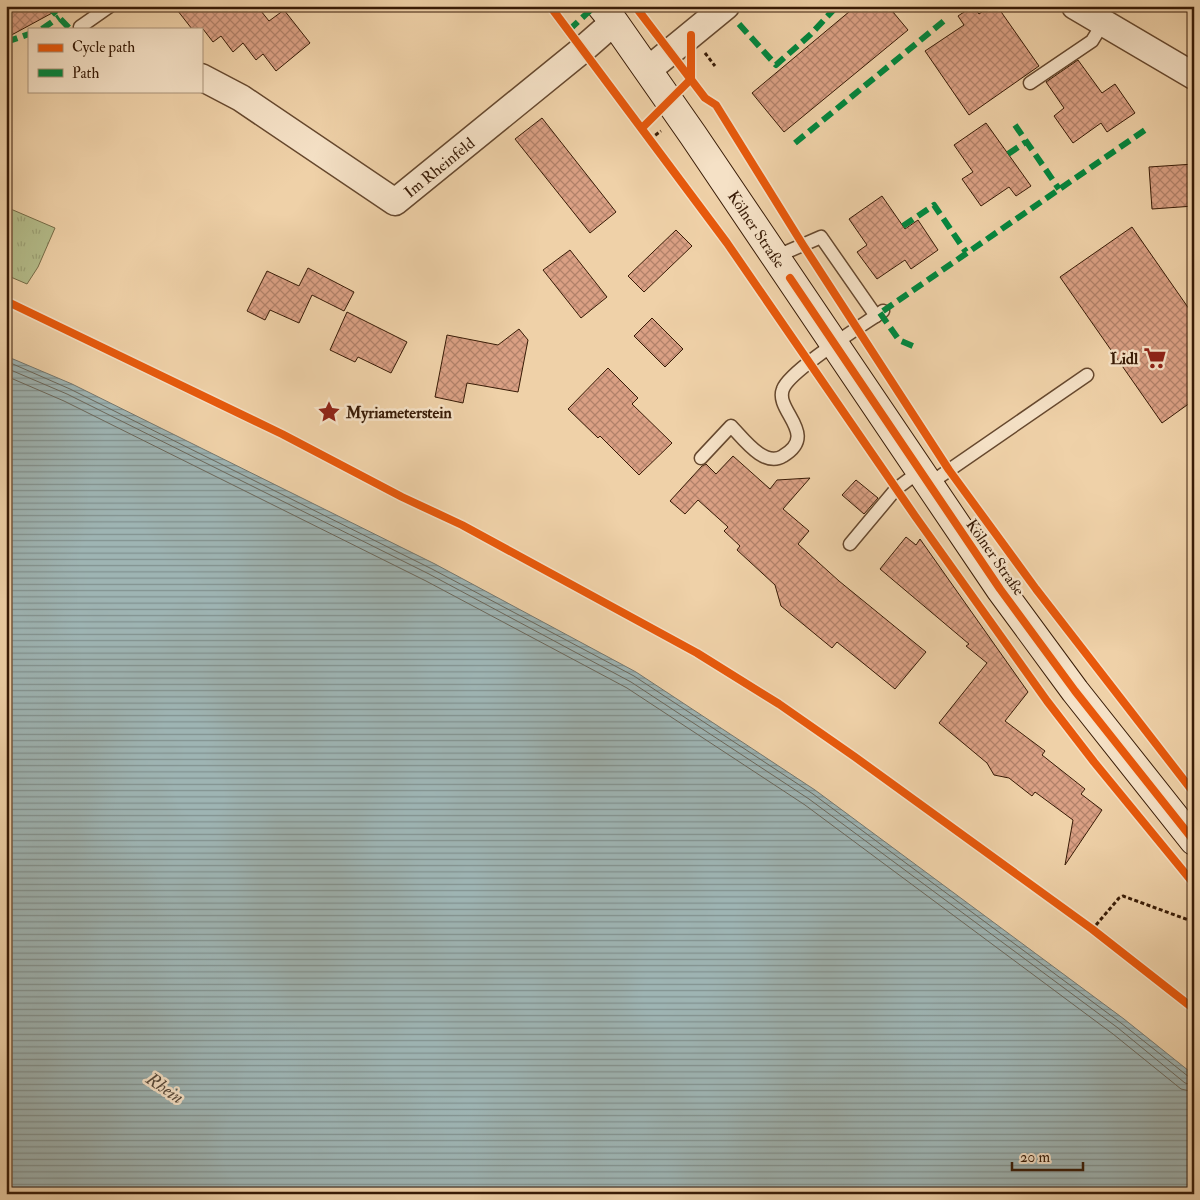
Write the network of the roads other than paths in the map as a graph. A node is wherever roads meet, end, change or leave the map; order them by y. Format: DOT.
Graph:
graph roads {
  1 [pos="110,6"];
  2 [pos="726,6"];
  3 [pos="1076,6"];
  4 [pos="607,14"];
  5 [pos="1103,23"];
  6 [pos="80,26"];
  7 [pos="648,70"];
  8 [pos="1194,76"];
  9 [pos="202,78"];
  10 [pos="1030,84"];
  11 [pos="775,256"];
  12 [pos="835,345"];
  13 [pos="1087,375"];
  14 [pos="701,458"];
  15 [pos="925,478"];
  16 [pos="850,544"];
  17 [pos="1194,841"];
  1 -- 6 [label="lane"];
  2 -- 7 [label="street"];
  3 -- 5 [label="street"];
  4 -- 7 [label="main road, Kölner Straße"];
  4 -- 9 [label="street, Im Rheinfeld"];
  5 -- 8 [label="street"];
  5 -- 10 [label="lane"];
  7 -- 11 [label="main road, Kölner Straße"];
  11 -- 12 [label="main road, Kölner Straße"];
  11 -- 12 [label="lane"];
  12 -- 14 [label="lane"];
  12 -- 15 [label="main road, Kölner Straße"];
  13 -- 15 [label="lane"];
  15 -- 16 [label="lane"];
  15 -- 17 [label="main road, Kölner Straße"];
}
